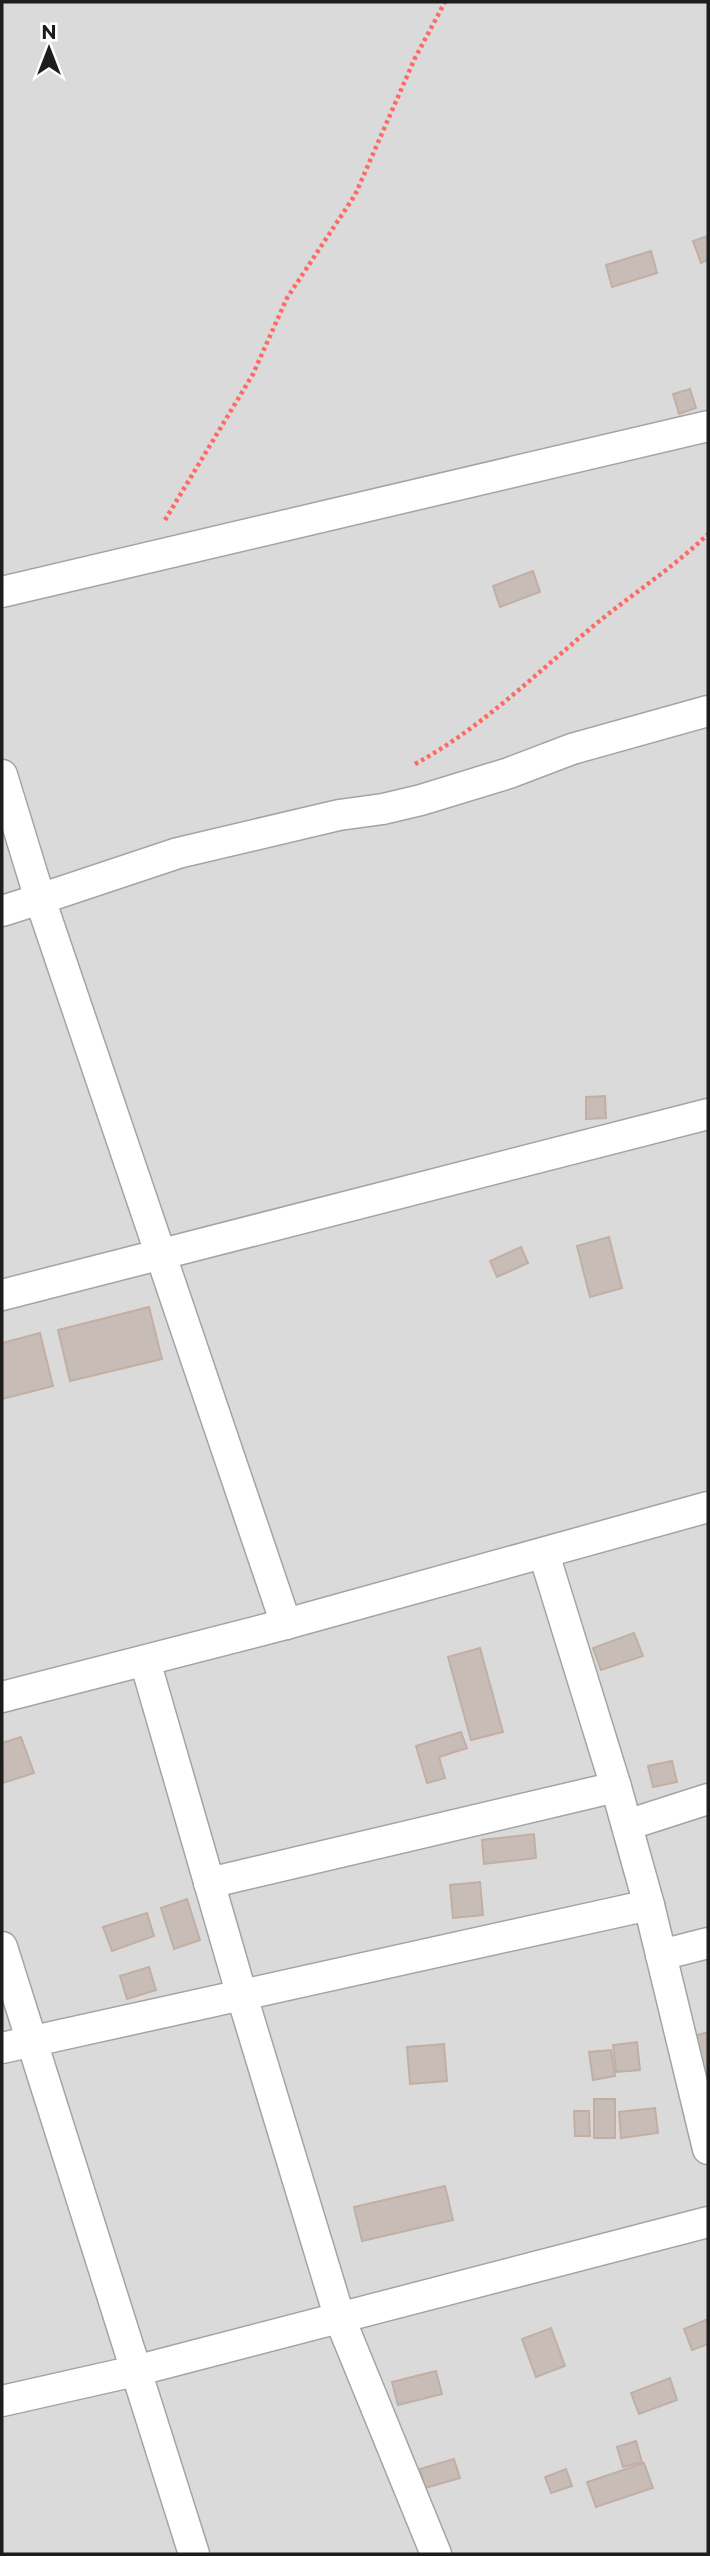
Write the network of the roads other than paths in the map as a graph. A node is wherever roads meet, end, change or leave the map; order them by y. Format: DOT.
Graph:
graph roads {
  1 [pos="708,426"];
  2 [pos="2,592"];
  3 [pos="708,712"];
  4 [pos="2,775"];
  5 [pos="40,899"];
  6 [pos="2,911"];
  7 [pos="708,1114"];
  8 [pos="160,1254"];
  9 [pos="2,1294"];
  10 [pos="708,1507"];
  11 [pos="544,1554"];
  12 [pos="286,1624"];
  13 [pos="145,1661"];
  14 [pos="2,1697"];
  15 [pos="616,1787"];
  16 [pos="708,1799"];
  17 [pos="627,1825"];
  18 [pos="209,1883"];
  19 [pos="649,1905"];
  20 [pos="708,1943"];
  21 [pos="2,1947"];
  22 [pos="661,1955"];
  23 [pos="242,1996"];
  24 [pos="31,2040"];
  25 [pos="2,2048"];
  26 [pos="708,2149"];
  27 [pos="708,2222"];
  28 [pos="340,2319"];
  29 [pos="135,2371"];
  30 [pos="2,2401"];
  31 [pos="194,2554"];
  32 [pos="436,2554"];
  1 -- 2 [label="street"];
  3 -- 5 [label="street"];
  4 -- 5 [label="street"];
  5 -- 6 [label="street"];
  5 -- 8 [label="street"];
  7 -- 8 [label="street"];
  8 -- 9 [label="street"];
  8 -- 12 [label="street"];
  10 -- 11 [label="street"];
  11 -- 12 [label="street"];
  11 -- 15 [label="street"];
  12 -- 13 [label="street"];
  13 -- 14 [label="street"];
  13 -- 18 [label="street"];
  15 -- 17 [label="street"];
  15 -- 18 [label="street"];
  16 -- 17 [label="street"];
  17 -- 19 [label="street"];
  18 -- 23 [label="street"];
  19 -- 22 [label="street"];
  19 -- 23 [label="street"];
  20 -- 22 [label="street"];
  21 -- 24 [label="street"];
  22 -- 26 [label="street"];
  23 -- 24 [label="street"];
  23 -- 28 [label="street"];
  24 -- 25 [label="street"];
  24 -- 29 [label="street"];
  27 -- 28 [label="street"];
  28 -- 29 [label="street"];
  28 -- 32 [label="street"];
  29 -- 30 [label="street"];
  29 -- 31 [label="street"];
}
